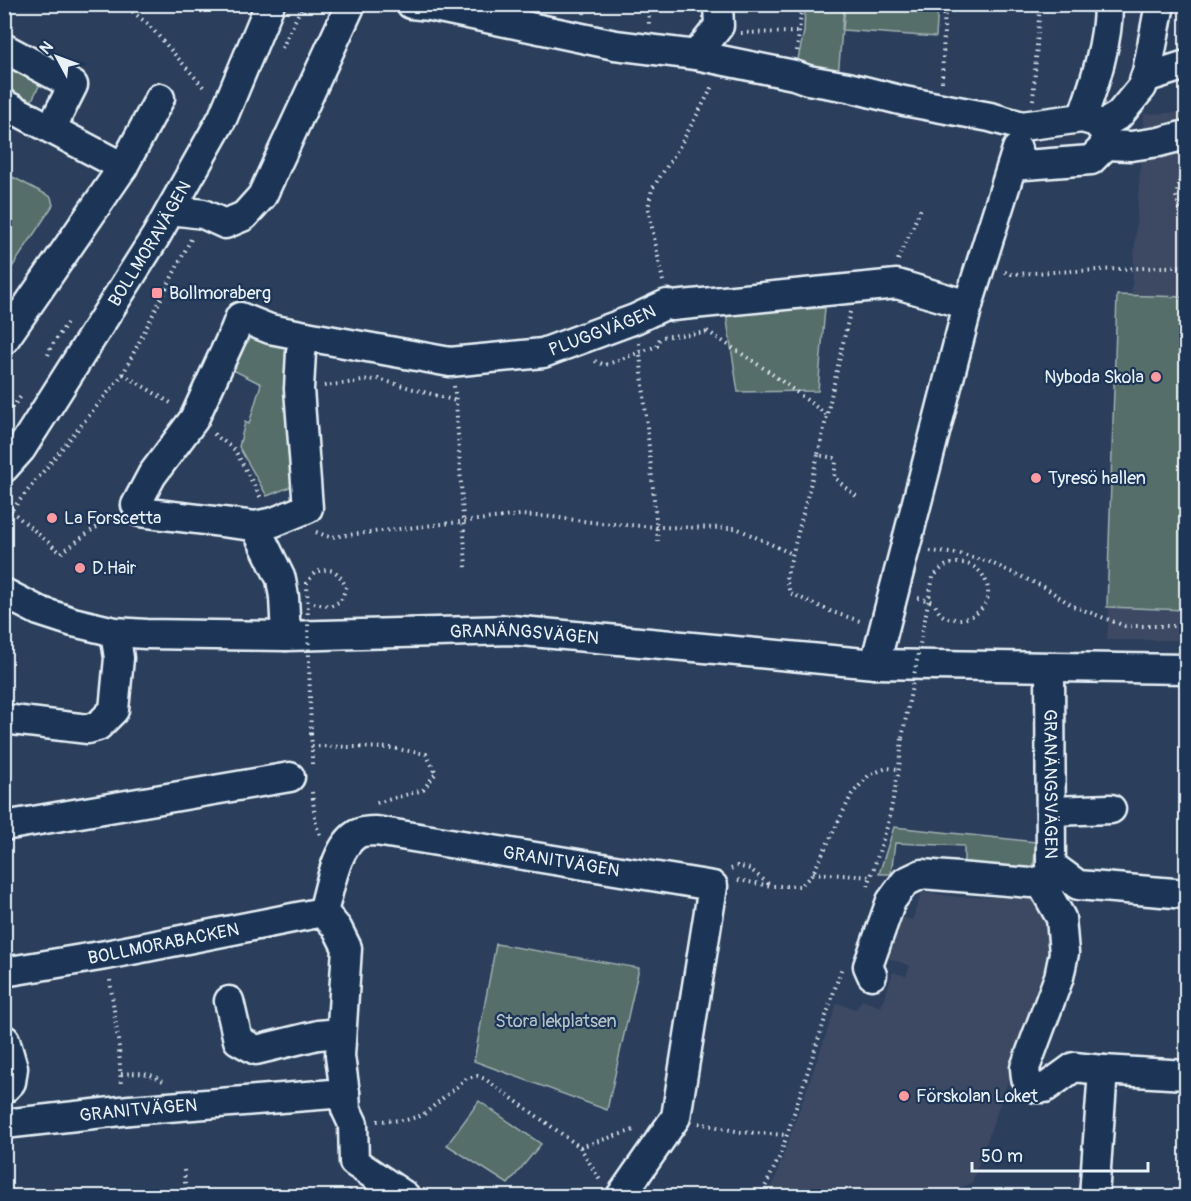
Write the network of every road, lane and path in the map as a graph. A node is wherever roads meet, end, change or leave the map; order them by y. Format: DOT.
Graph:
graph roads {
  1 [pos="123,4"];
  2 [pos="270,4"];
  3 [pos="351,4"];
  4 [pos="411,4"];
  5 [pos="718,4"];
  6 [pos="802,4"];
  7 [pos="945,4"];
  8 [pos="1040,4"];
  9 [pos="1108,4"];
  10 [pos="1160,4"];
  11 [pos="800,32"];
  12 [pos="714,33"];
  13 [pos="4,48"];
  14 [pos="708,58"];
  15 [pos="1186,65"];
  16 [pos="794,75"];
  17 [pos="1145,78"];
  18 [pos="211,95"];
  19 [pos="160,98"];
  20 [pos="4,104"];
  21 [pos="949,110"];
  22 [pos="1015,124"];
  23 [pos="51,129"];
  24 [pos="1096,130"];
  25 [pos="1186,135"];
  26 [pos="1186,161"];
  27 [pos="1012,166"];
  28 [pos="123,167"];
  29 [pos="921,208"];
  30 [pos="171,210"];
  31 [pos="1186,214"];
  32 [pos="1186,266"];
  33 [pos="999,270"];
  34 [pos="897,284"];
  35 [pos="856,288"];
  36 [pos="667,304"];
  37 [pos="968,305"];
  38 [pos="635,319"];
  39 [pos="705,330"];
  40 [pos="306,336"];
  41 [pos="4,340"];
  42 [pos="450,362"];
  43 [pos="123,374"];
  44 [pos="299,389"];
  45 [pos="456,401"];
  46 [pos="827,415"];
  47 [pos="194,419"];
  48 [pos="818,455"];
  49 [pos="4,468"];
  50 [pos="857,497"];
  51 [pos="10,511"];
  52 [pos="464,521"];
  53 [pos="264,524"];
  54 [pos="657,527"];
  55 [pos="92,530"];
  56 [pos="309,530"];
  57 [pos="658,541"];
  58 [pos="905,548"];
  59 [pos="792,554"];
  60 [pos="466,568"];
  61 [pos="301,591"];
  62 [pos="4,593"];
  63 [pos="934,602"];
  64 [pos="863,622"];
  65 [pos="1186,626"];
  66 [pos="115,632"];
  67 [pos="286,636"];
  68 [pos="875,664"];
  69 [pos="1050,668"];
  70 [pos="1186,669"];
  71 [pos="4,718"];
  72 [pos="899,769"];
  73 [pos="290,777"];
  74 [pos="372,804"];
  75 [pos="1111,809"];
  76 [pos="1050,812"];
  77 [pos="4,826"];
  78 [pos="813,873"];
  79 [pos="871,876"];
  80 [pos="1052,878"];
  81 [pos="905,882"];
  82 [pos="722,883"];
  83 [pos="771,886"];
  84 [pos="868,886"];
  85 [pos="1186,894"];
  86 [pos="323,912"];
  87 [pos="846,957"];
  88 [pos="4,972"];
  89 [pos="872,975"];
  90 [pos="110,979"];
  91 [pos="230,1001"];
  92 [pos="341,1033"];
  93 [pos="5,1041"];
  94 [pos="1103,1070"];
  95 [pos="121,1074"];
  96 [pos="1186,1075"];
  97 [pos="166,1083"];
  98 [pos="4,1089"];
  99 [pos="345,1093"];
  100 [pos="122,1095"];
  101 [pos="676,1117"];
  102 [pos="4,1124"];
  103 [pos="353,1124"];
  104 [pos="787,1135"];
  105 [pos="580,1147"];
  106 [pos="184,1170"];
  107 [pos="612,1192"];
  108 [pos="186,1197"];
  109 [pos="405,1197"];
  110 [pos="759,1197"];
  111 [pos="1094,1197"];
  1 -- 18 [label="path"];
  2 -- 30 [label="street, BOLLMORAVÄGEN"];
  3 -- 30 [label="street"];
  4 -- 14 [label="street"];
  5 -- 12 [label="street"];
  6 -- 11 [label="path"];
  7 -- 21 [label="path"];
  8 -- 22 [label="path"];
  9 -- 24 [label="street"];
  10 -- 17 [label="street"];
  11 -- 12 [label="path"];
  11 -- 16 [label="path"];
  12 -- 14 [label="street"];
  13 -- 23 [label="street"];
  14 -- 16 [label="street"];
  14 -- 36 [label="path"];
  15 -- 17 [label="street"];
  16 -- 21 [label="street"];
  17 -- 24 [label="street"];
  19 -- 28 [label="street"];
  20 -- 23 [label="street"];
  21 -- 22 [label="street"];
  22 -- 24 [label="street"];
  22 -- 27 [label="street"];
  23 -- 28 [label="street"];
  24 -- 25 [label="street"];
  24 -- 27 [label="street"];
  26 -- 31 [label="path"];
  27 -- 37 [label="street"];
  28 -- 41 [label="street"];
  29 -- 34 [label="path"];
  30 -- 49 [label="street, BOLLMORAVÄGEN"];
  32 -- 33 [label="path"];
  34 -- 35 [label="street, PLUGGVÄGEN"];
  34 -- 37 [label="street, PLUGGVÄGEN"];
  35 -- 36 [label="street, PLUGGVÄGEN"];
  35 -- 46 [label="path"];
  36 -- 38 [label="street, PLUGGVÄGEN"];
  37 -- 58 [label="street"];
  38 -- 42 [label="street, PLUGGVÄGEN"];
  38 -- 54 [label="path"];
  39 -- 46 [label="path"];
  40 -- 42 [label="street, PLUGGVÄGEN"];
  40 -- 44 [label="street, PLUGGVÄGEN"];
  40 -- 47 [label="street, PLUGGVÄGEN"];
  42 -- 45 [label="path"];
  43 -- 47 [label="path"];
  44 -- 45 [label="path"];
  44 -- 53 [label="street, PLUGGVÄGEN"];
  45 -- 52 [label="path"];
  46 -- 48 [label="path"];
  47 -- 53 [label="path"];
  47 -- 53 [label="street, PLUGGVÄGEN"];
  48 -- 50 [label="path"];
  48 -- 59 [label="path"];
  51 -- 55 [label="path"];
  52 -- 54 [label="path"];
  52 -- 56 [label="path"];
  52 -- 60 [label="path"];
  53 -- 67 [label="street"];
  54 -- 57 [label="path"];
  54 -- 59 [label="path"];
  58 -- 65 [label="path"];
  58 -- 68 [label="street"];
  59 -- 64 [label="path"];
  61 -- 74 [label="path, bridge"];
  62 -- 66 [label="street, GRANÄNGSVÄGEN"];
  63 -- 72 [label="path, bridge"];
  66 -- 67 [label="street, GRANÄNGSVÄGEN"];
  66 -- 71 [label="street"];
  67 -- 68 [label="street, GRANÄNGSVÄGEN"];
  68 -- 69 [label="street, GRANÄNGSVÄGEN"];
  69 -- 70 [label="street, GRANÄNGSVÄGEN"];
  69 -- 76 [label="street, GRANÄNGSVÄGEN"];
  72 -- 78 [label="path"];
  72 -- 79 [label="path"];
  73 -- 77 [label="street"];
  75 -- 76 [label="street"];
  76 -- 80 [label="street, GRANÄNGSVÄGEN"];
  78 -- 79 [label="path"];
  78 -- 83 [label="path"];
  79 -- 81 [label="path"];
  79 -- 84 [label="path"];
  80 -- 81 [label="street"];
  80 -- 85 [label="street, GRANÄNGSVÄGEN"];
  80 -- 94 [label="street"];
  81 -- 89 [label="street"];
  82 -- 83 [label="path"];
  82 -- 83 [label="path"];
  82 -- 86 [label="street, GRANITVÄGEN"];
  82 -- 101 [label="street"];
  86 -- 88 [label="street, BOLLMORABACKEN"];
  86 -- 92 [label="street"];
  87 -- 104 [label="path"];
  90 -- 95 [label="path"];
  91 -- 92 [label="street"];
  92 -- 99 [label="street"];
  93 -- 98 [label="street"];
  94 -- 96 [label="street"];
  94 -- 111 [label="street"];
  95 -- 97 [label="path"];
  95 -- 100 [label="path"];
  99 -- 102 [label="street, GRANITVÄGEN"];
  99 -- 103 [label="street"];
  101 -- 104 [label="path"];
  101 -- 105 [label="path"];
  101 -- 107 [label="street"];
  103 -- 105 [label="path"];
  103 -- 109 [label="street"];
  104 -- 110 [label="path"];
  105 -- 107 [label="path"];
  106 -- 108 [label="path"];
}
